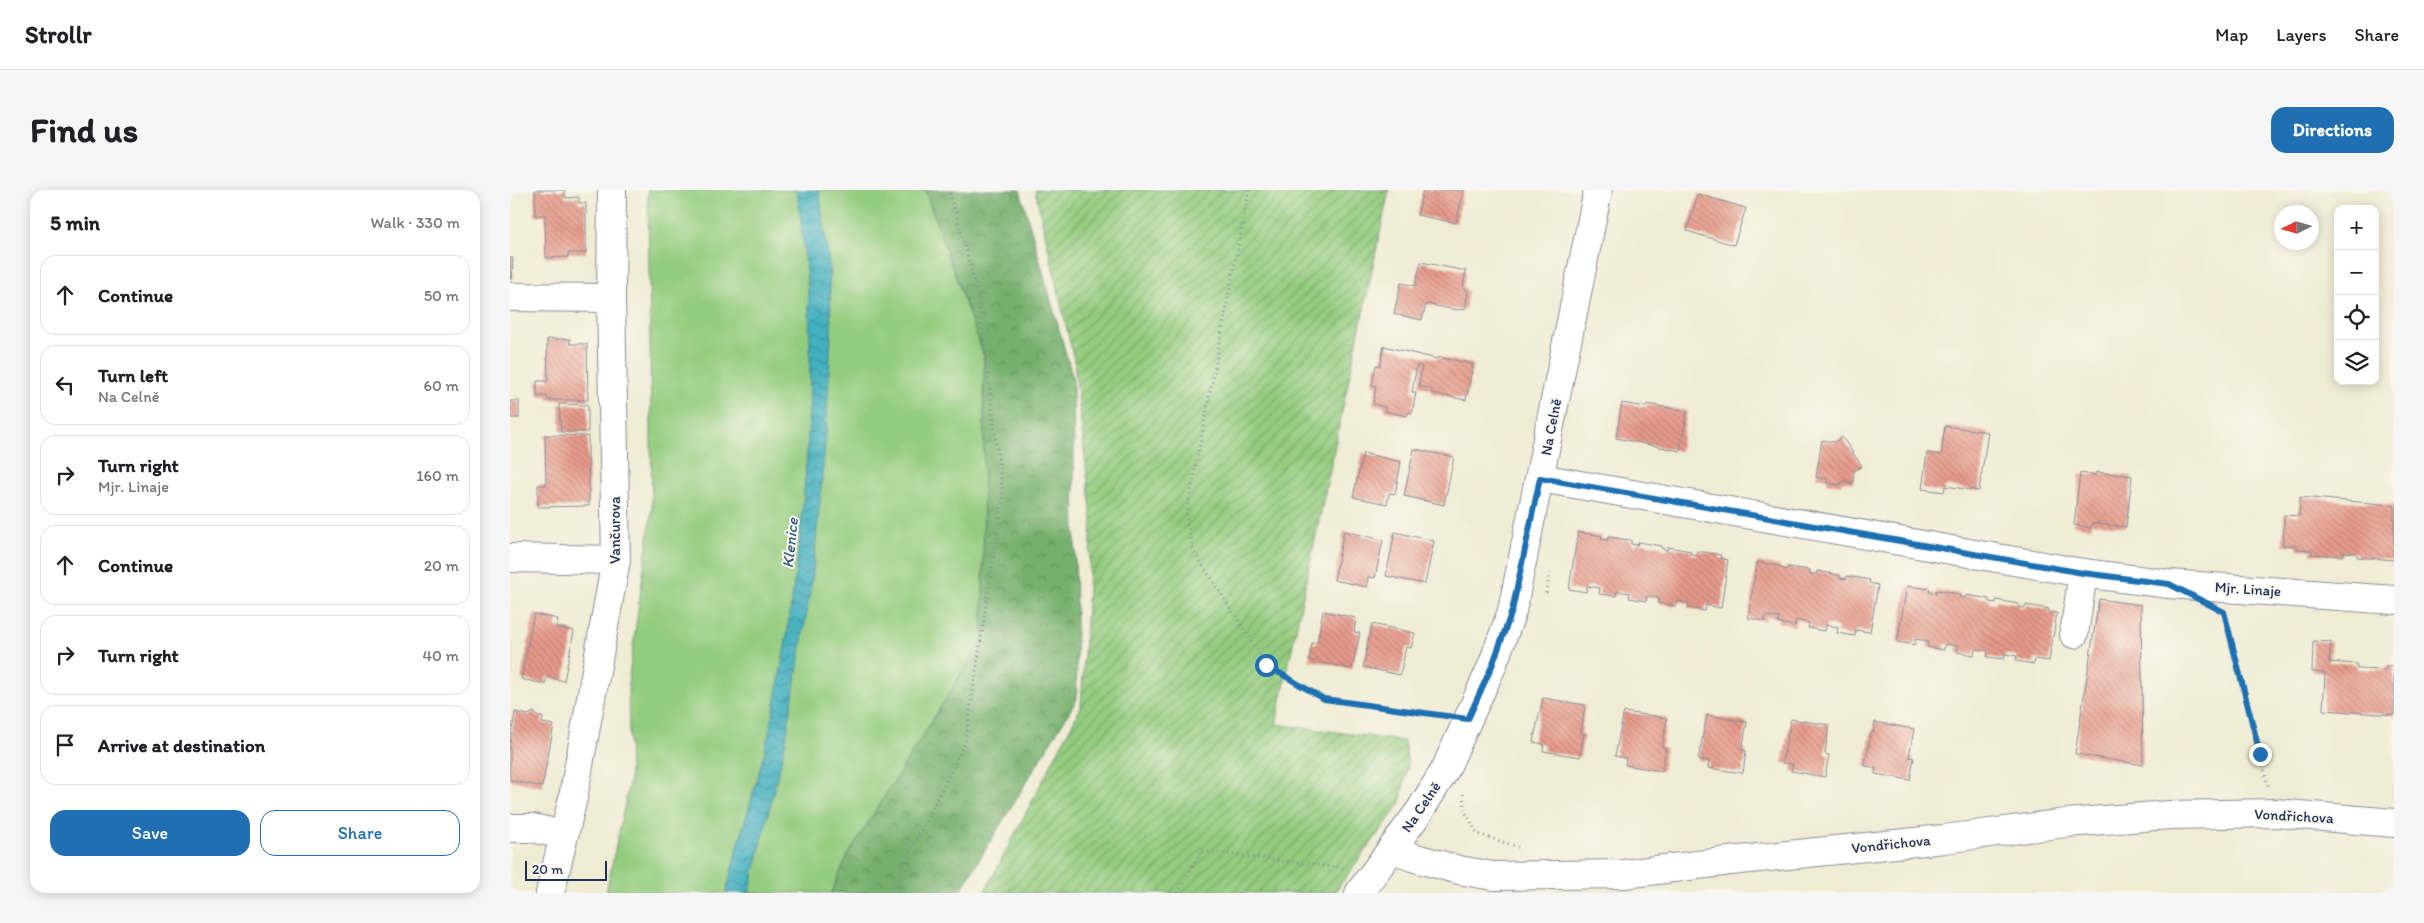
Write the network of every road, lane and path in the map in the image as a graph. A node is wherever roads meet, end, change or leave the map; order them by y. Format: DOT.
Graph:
graph roads {
  1 [pos="612,190"];
  2 [pos="949,190"];
  3 [pos="1248,190"];
  4 [pos="1598,190"];
  5 [pos="510,297"];
  6 [pos="611,298"];
  7 [pos="1540,478"];
  8 [pos="510,558"];
  9 [pos="616,560"];
  10 [pos="2083,573"];
  11 [pos="2394,600"];
  12 [pos="2224,612"];
  13 [pos="2074,634"];
  14 [pos="1468,719"];
  15 [pos="1463,793"];
  16 [pos="2276,813"];
  17 [pos="2394,823"];
  18 [pos="510,828"];
  19 [pos="564,835"];
  20 [pos="1520,847"];
  21 [pos="1392,848"];
  22 [pos="1366,882"];
  23 [pos="1624,884"];
  24 [pos="550,893"];
  25 [pos="890,893"];
  26 [pos="1178,893"];
  1 -- 6 [label="street, Vančurova"];
  2 -- 25 [label="path"];
  3 -- 14 [label="path"];
  4 -- 7 [label="street, Na Celně"];
  5 -- 6 [label="street"];
  6 -- 9 [label="street, Vančurova"];
  7 -- 10 [label="street, Mjr. Linaje"];
  7 -- 14 [label="street, Na Celně"];
  8 -- 9 [label="street"];
  9 -- 19 [label="street, Vančurova"];
  10 -- 11 [label="street, Mjr. Linaje"];
  10 -- 13 [label="street"];
  12 -- 16 [label="path"];
  14 -- 21 [label="street, Na Celně"];
  15 -- 20 [label="path"];
  16 -- 17 [label="street, Vondřichova"];
  16 -- 23 [label="street, Vondřichova"];
  18 -- 19 [label="street"];
  19 -- 24 [label="street, Vančurova"];
  21 -- 22 [label="street, Na Celně"];
  21 -- 23 [label="street, Vondřichova"];
  22 -- 26 [label="path"];
}
